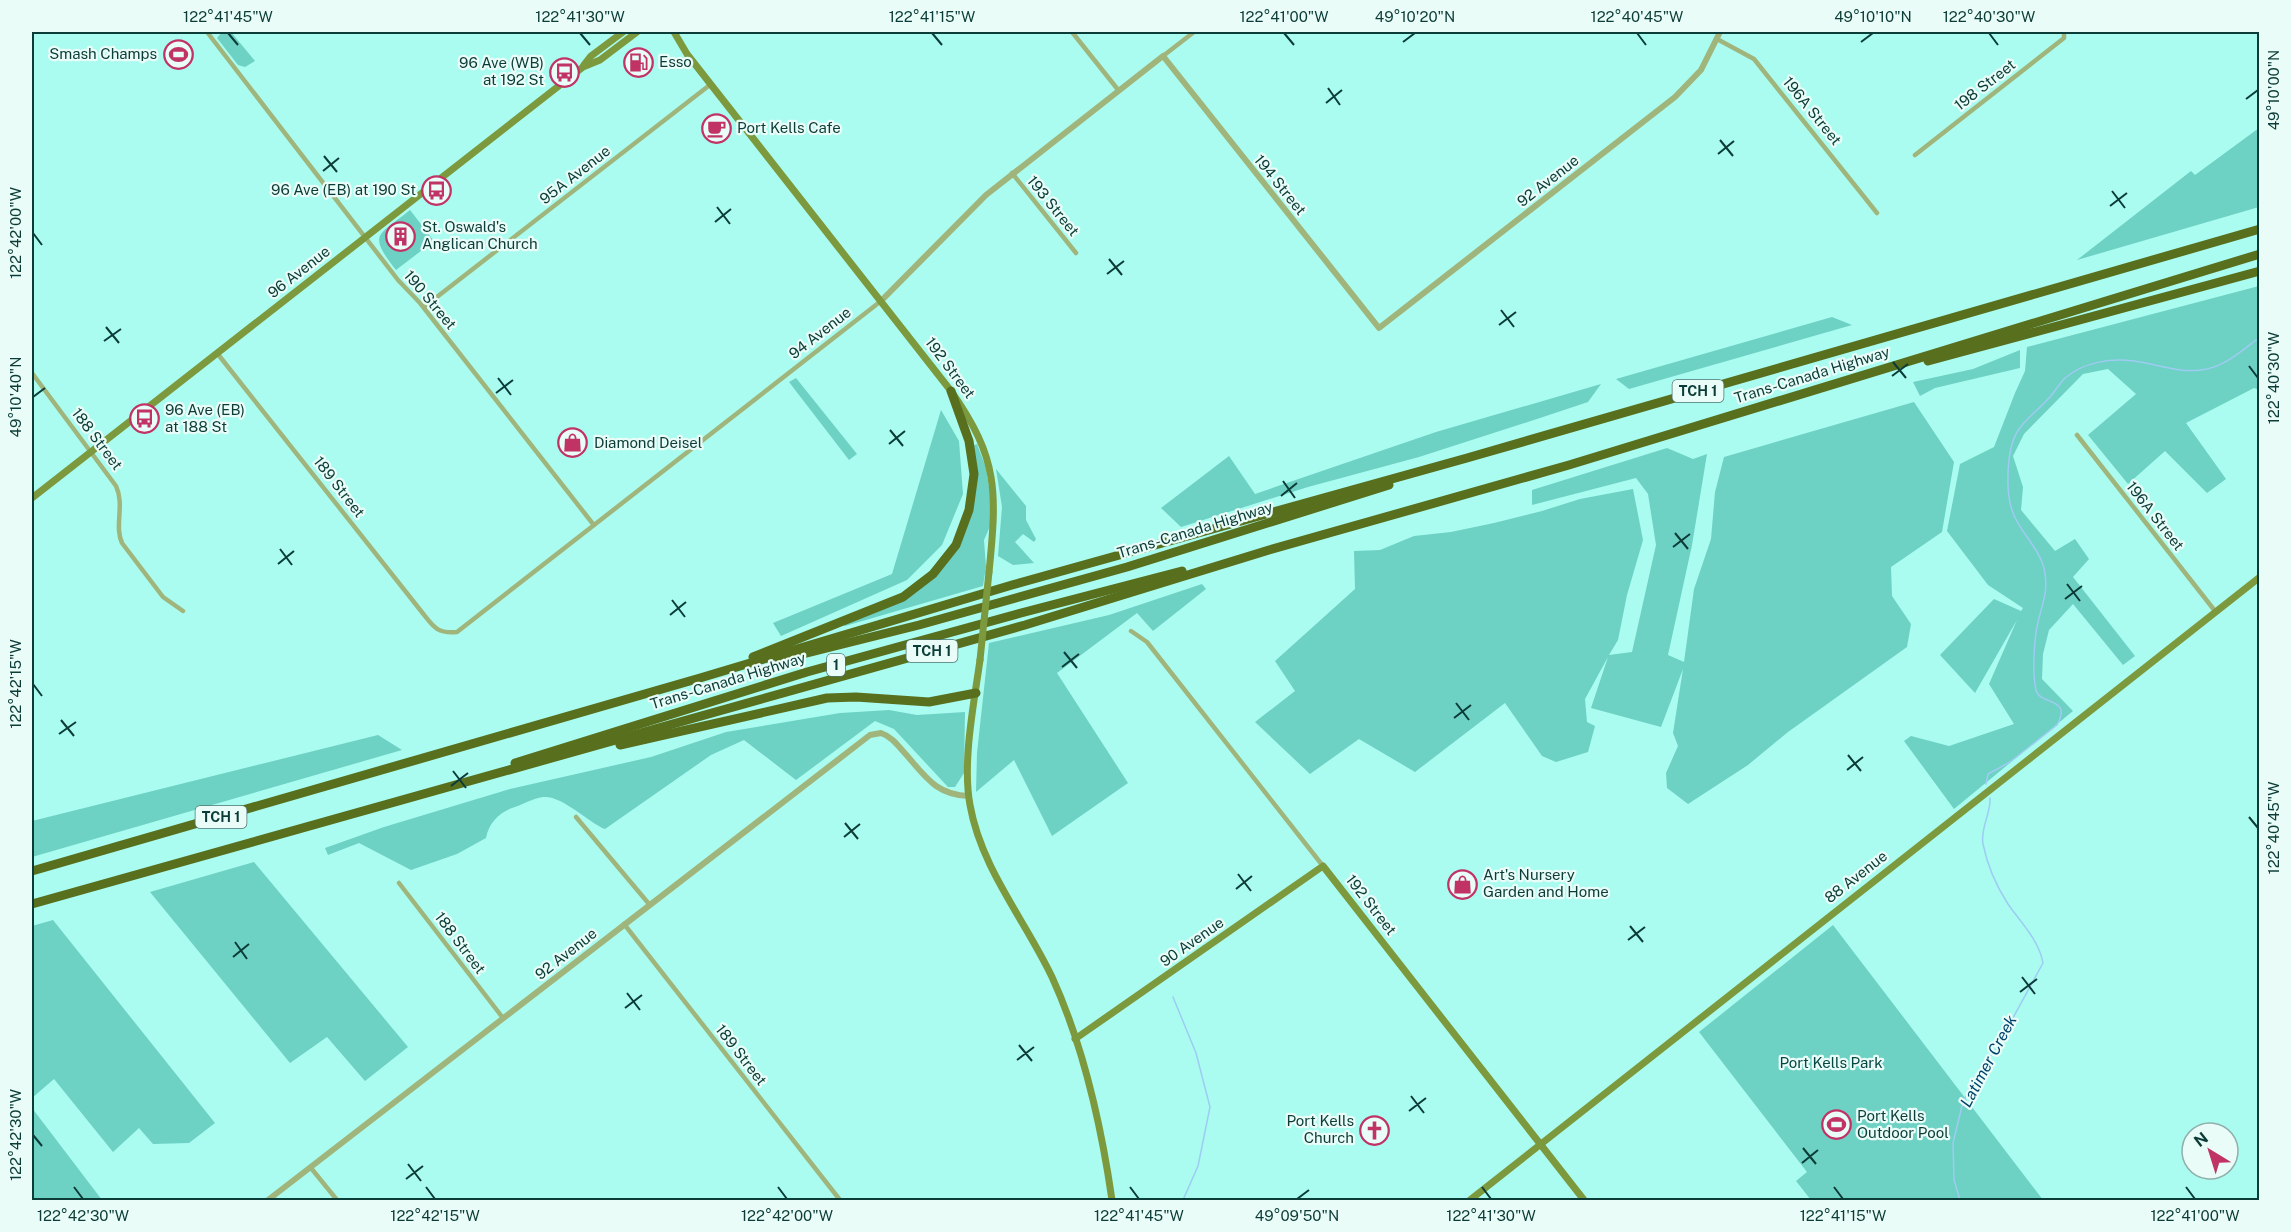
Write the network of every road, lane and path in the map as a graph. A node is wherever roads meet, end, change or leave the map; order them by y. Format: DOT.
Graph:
graph roads {
  1 [pos="207,32"];
  2 [pos="623,32"];
  3 [pos="637,32"];
  4 [pos="674,32"];
  5 [pos="1072,32"];
  6 [pos="1194,32"];
  7 [pos="1720,32"];
  8 [pos="2064,32"];
  9 [pos="1717,39"];
  10 [pos="1162,56"];
  11 [pos="583,67"];
  12 [pos="711,84"];
  13 [pos="1119,91"];
  14 [pos="1915,155"];
  15 [pos="1012,173"];
  16 [pos="1877,213"];
  17 [pos="2259,224"];
  18 [pos="2259,229"];
  19 [pos="366,237"];
  20 [pos="2187,249"];
  21 [pos="1076,253"];
  22 [pos="2259,254"];
  23 [pos="2259,271"];
  24 [pos="881,301"];
  25 [pos="424,307"];
  26 [pos="1379,328"];
  27 [pos="217,353"];
  28 [pos="32,373"];
  29 [pos="1864,375"];
  30 [pos="951,391"];
  31 [pos="2077,435"];
  32 [pos="91,451"];
  33 [pos="32,498"];
  34 [pos="593,524"];
  35 [pos="1269,550"];
  36 [pos="2259,577"];
  37 [pos="183,611"];
  38 [pos="2215,611"];
  39 [pos="1131,631"];
  40 [pos="445,633"];
  41 [pos="700,678"];
  42 [pos="976,693"];
  43 [pos="593,747"];
  44 [pos="969,796"];
  45 [pos="408,798"];
  46 [pos="576,817"];
  47 [pos="1323,866"];
  48 [pos="32,871"];
  49 [pos="399,883"];
  50 [pos="32,904"];
  51 [pos="649,904"];
  52 [pos="624,924"];
  53 [pos="503,1018"];
  54 [pos="1076,1039"];
  55 [pos="1541,1145"];
  56 [pos="310,1168"];
  57 [pos="268,1200"];
  58 [pos="337,1200"];
  59 [pos="840,1200"];
  60 [pos="1112,1200"];
  61 [pos="1470,1200"];
  62 [pos="1584,1200"];
  1 -- 19 [label="street, 190 Street"];
  2 -- 11 [label="main road, 96 Avenue"];
  3 -- 11 [label="main road, 96 Avenue"];
  4 -- 12 [label="main road, 192 Street"];
  5 -- 13 [label="street"];
  6 -- 10 [label="street, 94 Avenue"];
  7 -- 9 [label="street, 92 Avenue"];
  8 -- 14 [label="street, 198 Street"];
  9 -- 16 [label="street, 196A Street"];
  9 -- 26 [label="street, 92 Avenue"];
  10 -- 13 [label="street, 94 Avenue"];
  10 -- 26 [label="street, 194 Street"];
  11 -- 19 [label="main road, 96 Avenue"];
  12 -- 24 [label="main road, 192 Street"];
  12 -- 25 [label="street, 95A Avenue"];
  13 -- 15 [label="street, 94 Avenue"];
  15 -- 21 [label="street, 193 Street"];
  15 -- 24 [label="street, 94 Avenue"];
  17 -- 20 [label="highway"];
  18 -- 20 [label="highway, Trans-Canada Highway / TCH 1"];
  19 -- 25 [label="street, 190 Street"];
  19 -- 27 [label="main road, 96 Avenue"];
  20 -- 41 [label="highway, Trans-Canada Highway / TCH 1"];
  22 -- 29 [label="highway, Trans-Canada Highway / TCH 1"];
  23 -- 29 [label="highway"];
  24 -- 30 [label="main road, 192 Street"];
  24 -- 34 [label="street, 94 Avenue"];
  25 -- 34 [label="street, 190 Street"];
  27 -- 32 [label="main road, 96 Avenue"];
  27 -- 40 [label="street, 189 Street"];
  28 -- 32 [label="street, 188 Street"];
  29 -- 35 [label="highway, Trans-Canada Highway / TCH 1"];
  30 -- 41 [label="highway"];
  30 -- 42 [label="main road, 192 Street, bridge"];
  31 -- 38 [label="street, 196A Street"];
  32 -- 33 [label="main road, 96 Avenue"];
  32 -- 37 [label="street, 188 Street"];
  34 -- 40 [label="street, 94 Avenue"];
  35 -- 43 [label="highway, Trans-Canada Highway / TCH 1"];
  35 -- 45 [label="highway, Trans-Canada Highway / 1"];
  36 -- 38 [label="main road, 88 Avenue"];
  38 -- 55 [label="main road, 88 Avenue"];
  39 -- 47 [label="street, 192 Street"];
  41 -- 48 [label="highway, Trans-Canada Highway / TCH 1"];
  42 -- 43 [label="highway"];
  42 -- 44 [label="main road, 192 Street"];
  43 -- 45 [label="highway, Trans-Canada Highway / TCH 1"];
  44 -- 51 [label="street, 92 Avenue"];
  44 -- 54 [label="main road, 192 Street"];
  45 -- 50 [label="highway, Trans-Canada Highway / TCH 1"];
  46 -- 51 [label="street"];
  47 -- 54 [label="main road, 90 Avenue"];
  47 -- 55 [label="main road, 192 Street"];
  49 -- 53 [label="street, 188 Street"];
  51 -- 52 [label="street, 92 Avenue"];
  52 -- 53 [label="street, 92 Avenue"];
  52 -- 59 [label="street, 189 Street"];
  53 -- 56 [label="street, 92 Avenue"];
  54 -- 60 [label="main road, 192 Street"];
  55 -- 61 [label="main road, 88 Avenue"];
  55 -- 62 [label="main road, 192 Street"];
  56 -- 57 [label="street, 92 Avenue"];
  56 -- 58 [label="street"];
}
